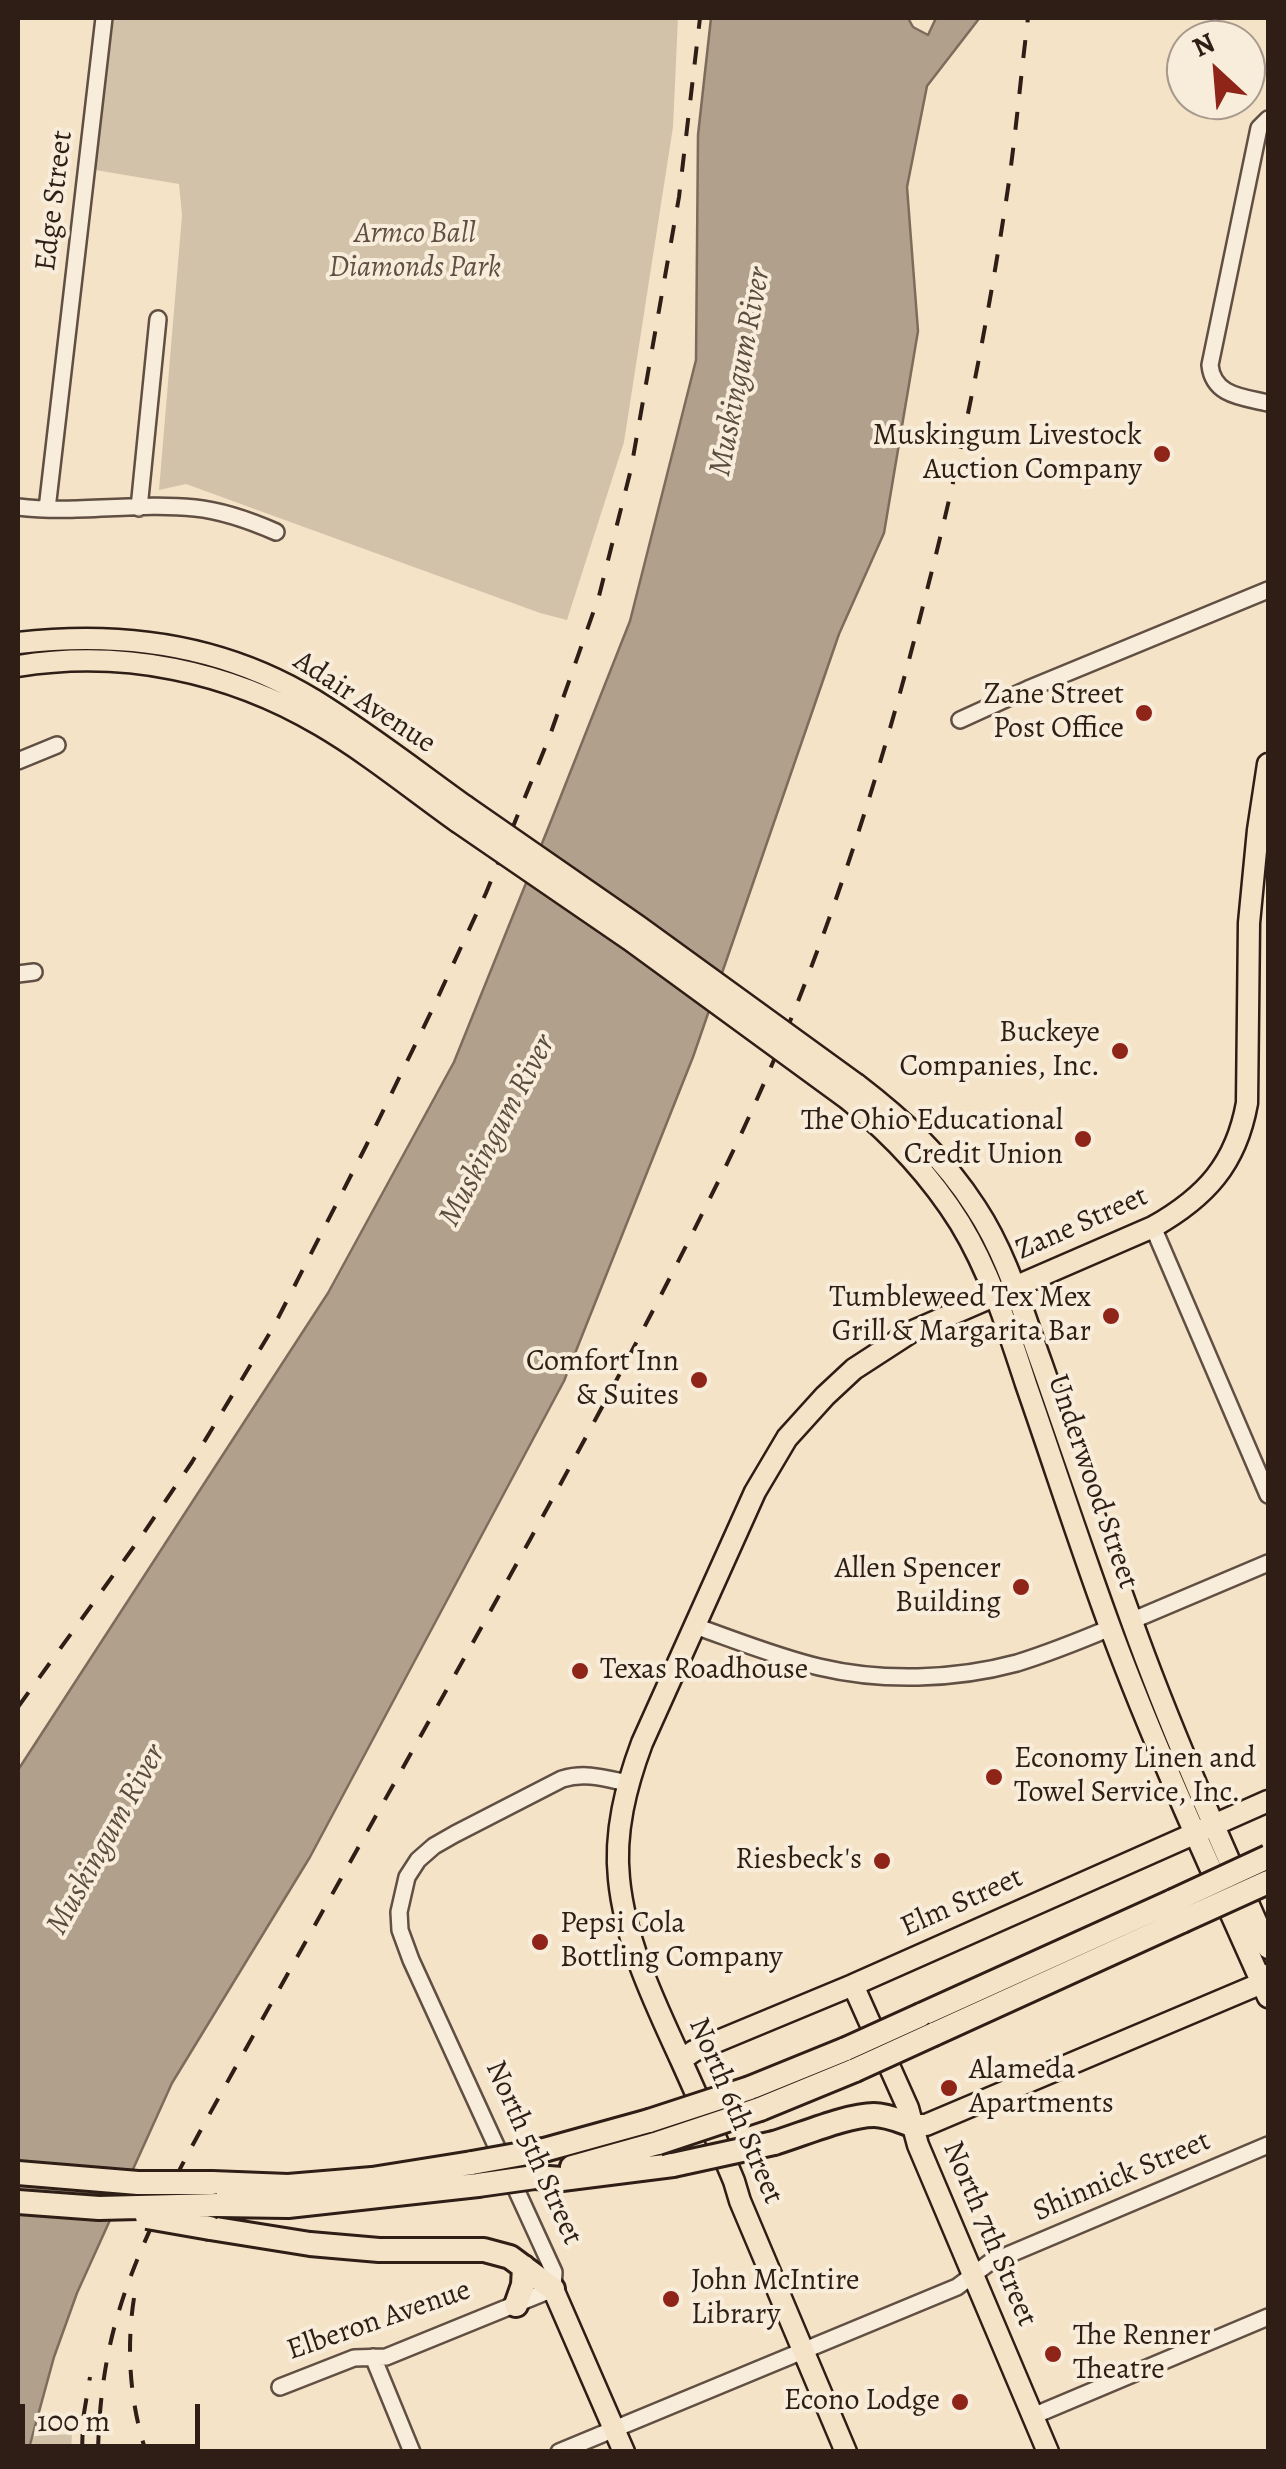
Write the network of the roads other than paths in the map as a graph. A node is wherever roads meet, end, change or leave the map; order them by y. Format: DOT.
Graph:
graph roads {
  1 [pos="104,18"];
  2 [pos="1267,120"];
  3 [pos="158,320"];
  4 [pos="1268,403"];
  5 [pos="18,508"];
  6 [pos="139,508"];
  7 [pos="47,509"];
  8 [pos="276,532"];
  9 [pos="1268,590"];
  10 [pos="18,643"];
  11 [pos="18,666"];
  12 [pos="960,720"];
  13 [pos="56,745"];
  14 [pos="18,761"];
  15 [pos="1268,764"];
  16 [pos="462,814"];
  17 [pos="634,933"];
  18 [pos="1153,1227"];
  19 [pos="1005,1292"];
  20 [pos="1262,1461"];
  21 [pos="1268,1495"];
  22 [pos="1268,1563"];
  23 [pos="1131,1621"];
  24 [pos="694,1626"];
  25 [pos="1110,1628"];
  26 [pos="627,1783"];
  27 [pos="1268,1802"];
  28 [pos="1204,1829"];
  29 [pos="1268,1858"];
  30 [pos="1268,1882"];
  31 [pos="1178,1911"];
  32 [pos="1268,1948"];
  33 [pos="852,1984"];
  34 [pos="1266,1984"];
  35 [pos="681,2060"];
  36 [pos="912,2125"];
  37 [pos="654,2132"];
  38 [pos="1268,2145"];
  39 [pos="18,2173"];
  40 [pos="475,2174"];
  41 [pos="535,2177"];
  42 [pos="18,2202"];
  43 [pos="213,2205"];
  44 [pos="524,2266"];
  45 [pos="973,2275"];
  46 [pos="553,2289"];
  47 [pos="516,2305"];
  48 [pos="1268,2317"];
  49 [pos="803,2350"];
  50 [pos="373,2357"];
  51 [pos="280,2387"];
  52 [pos="1033,2416"];
  53 [pos="614,2429"];
  54 [pos="412,2452"];
  55 [pos="559,2452"];
  56 [pos="624,2452"];
  57 [pos="846,2452"];
  58 [pos="1048,2452"];
  1 -- 7 [label="street, Edge Street"];
  2 -- 4 [label="street"];
  3 -- 6 [label="street"];
  5 -- 7 [label="street"];
  6 -- 7 [label="street"];
  6 -- 8 [label="street"];
  9 -- 12 [label="street"];
  10 -- 16 [label="main road, Adair Avenue"];
  11 -- 16 [label="main road, Adair Avenue"];
  13 -- 14 [label="street"];
  15 -- 18 [label="main road, Zane Street"];
  16 -- 17 [label="main road, Adair Avenue, bridge"];
  17 -- 19 [label="main road, Underwood Street, bridge"];
  18 -- 19 [label="main road, Zane Street"];
  18 -- 20 [label="street"];
  19 -- 23 [label="main road, Underwood Street"];
  19 -- 24 [label="main road, Zane Street"];
  19 -- 25 [label="main road, Underwood Street"];
  20 -- 21 [label="street"];
  22 -- 23 [label="street"];
  23 -- 28 [label="main road, Underwood Street"];
  24 -- 25 [label="street"];
  24 -- 26 [label="main road, Zane Street"];
  25 -- 28 [label="main road, Underwood Street"];
  26 -- 35 [label="main road, North 6th Street"];
  26 -- 46 [label="street, North 5th Street"];
  27 -- 28 [label="main road, Elm Street"];
  28 -- 32 [label="main road, Underwood Street"];
  28 -- 33 [label="main road, Elm Street"];
  28 -- 34 [label="main road, Underwood Street"];
  29 -- 31 [label="highway, bridge"];
  30 -- 31 [label="highway, bridge"];
  31 -- 37 [label="highway, bridge"];
  33 -- 35 [label="main road, Elm Street"];
  33 -- 36 [label="main road, North 7th Street"];
  34 -- 36 [label="main road"];
  35 -- 49 [label="main road, North 6th Street"];
  36 -- 41 [label="highway, bridge"];
  36 -- 45 [label="main road, North 7th Street"];
  37 -- 40 [label="highway, bridge"];
  37 -- 41 [label="highway"];
  38 -- 45 [label="street, Shinnick Street"];
  39 -- 43 [label="highway, bridge"];
  40 -- 41 [label="highway, bridge"];
  40 -- 43 [label="highway"];
  42 -- 43 [label="highway, bridge"];
  43 -- 44 [label="highway"];
  44 -- 46 [label="highway"];
  44 -- 47 [label="highway"];
  45 -- 49 [label="street, Shinnick Street"];
  45 -- 52 [label="main road, North 7th Street"];
  46 -- 47 [label="street, Elberon Avenue"];
  46 -- 53 [label="main road, North 5th Street"];
  47 -- 50 [label="street, Elberon Avenue"];
  48 -- 52 [label="street"];
  49 -- 53 [label="street, Shinnick Street"];
  49 -- 57 [label="main road, North 6th Street"];
  50 -- 51 [label="street, Elberon Avenue"];
  50 -- 54 [label="street"];
  52 -- 58 [label="main road, North 7th Street"];
  53 -- 55 [label="street, Shinnick Street"];
  53 -- 56 [label="main road, North 5th Street"];
}
